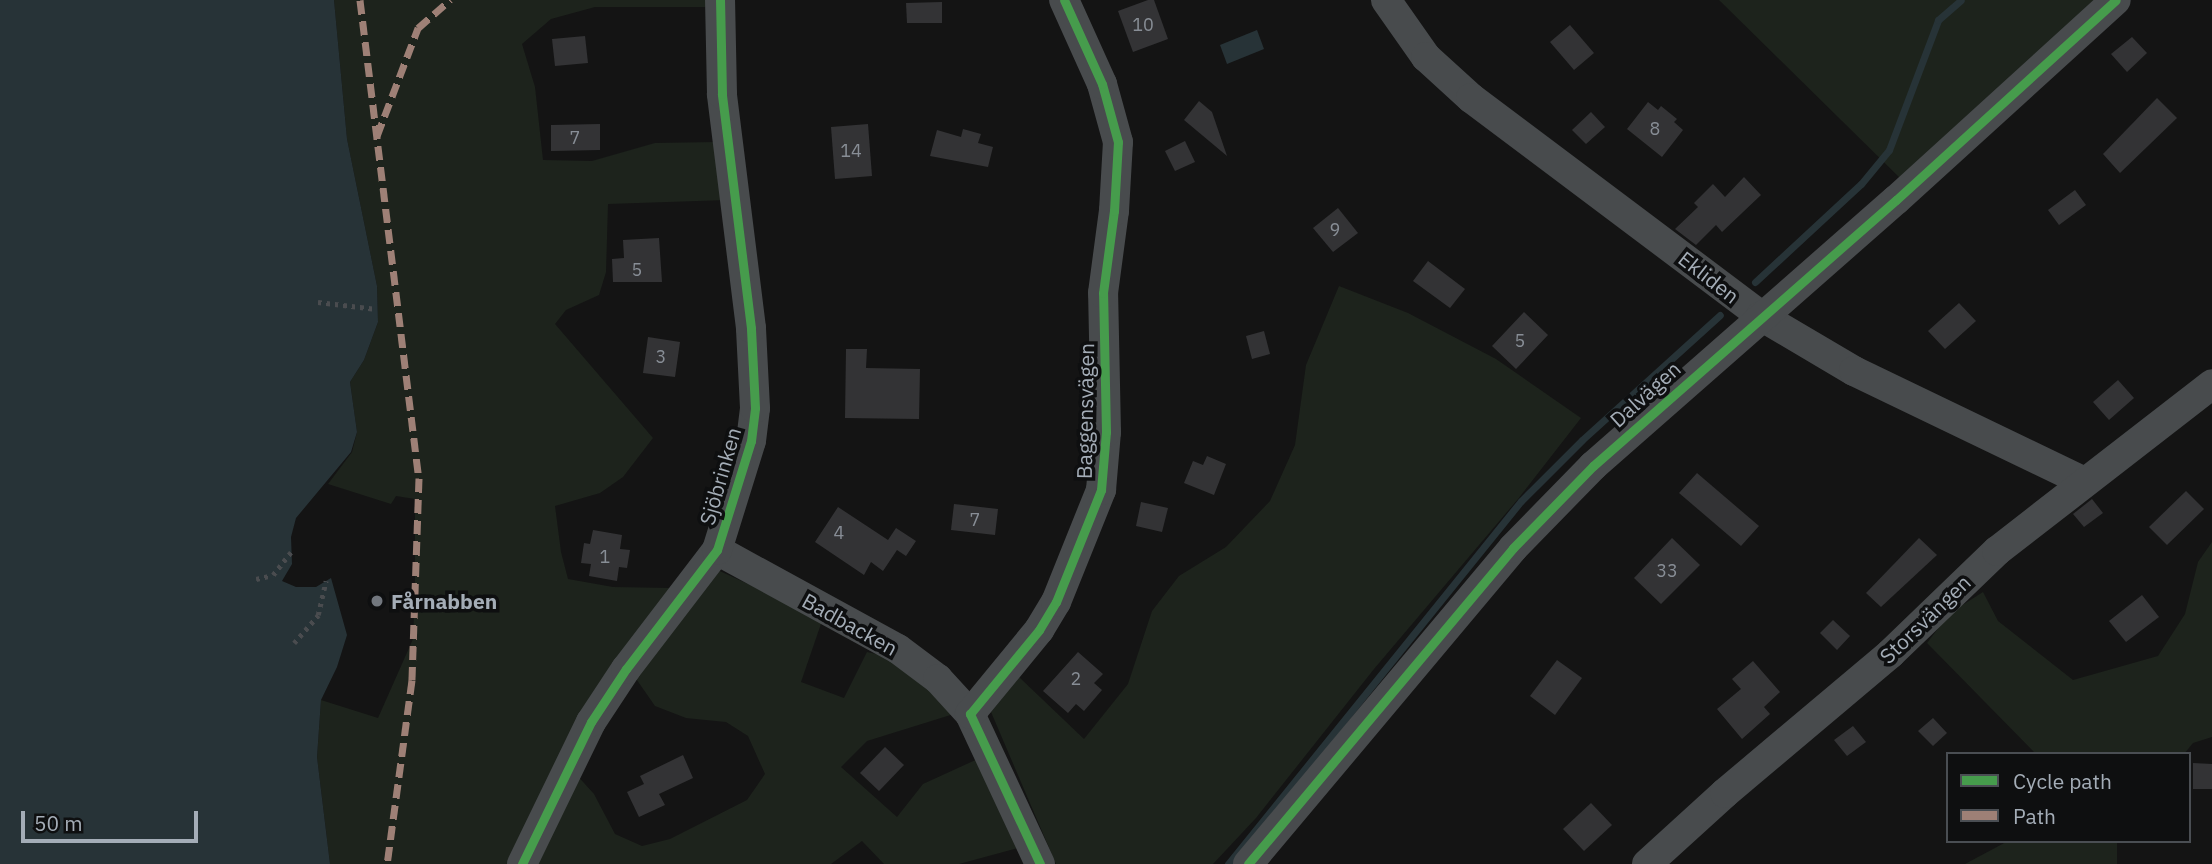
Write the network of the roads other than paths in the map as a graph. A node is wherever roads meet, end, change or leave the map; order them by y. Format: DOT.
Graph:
graph roads {
  1 [pos="720,0"];
  2 [pos="1064,0"];
  3 [pos="1386,0"];
  4 [pos="2116,0"];
  5 [pos="1760,316"];
  6 [pos="2212,384"];
  7 [pos="2085,482"];
  8 [pos="717,551"];
  9 [pos="970,714"];
  10 [pos="522,864"];
  11 [pos="1040,864"];
  12 [pos="1248,864"];
  13 [pos="1647,864"];
  1 -- 8 [label="street, Sjöbrinken"];
  2 -- 9 [label="street, Baggensvägen"];
  3 -- 5 [label="street, Ekliden"];
  4 -- 5 [label="street, Dalvägen"];
  5 -- 7 [label="street, Ekliden"];
  5 -- 12 [label="street, Dalvägen"];
  6 -- 7 [label="street, Storsvängen"];
  7 -- 13 [label="street, Storsvängen"];
  8 -- 9 [label="street, Badbacken"];
  8 -- 10 [label="street, Sjöbrinken"];
  9 -- 11 [label="street"];
}
